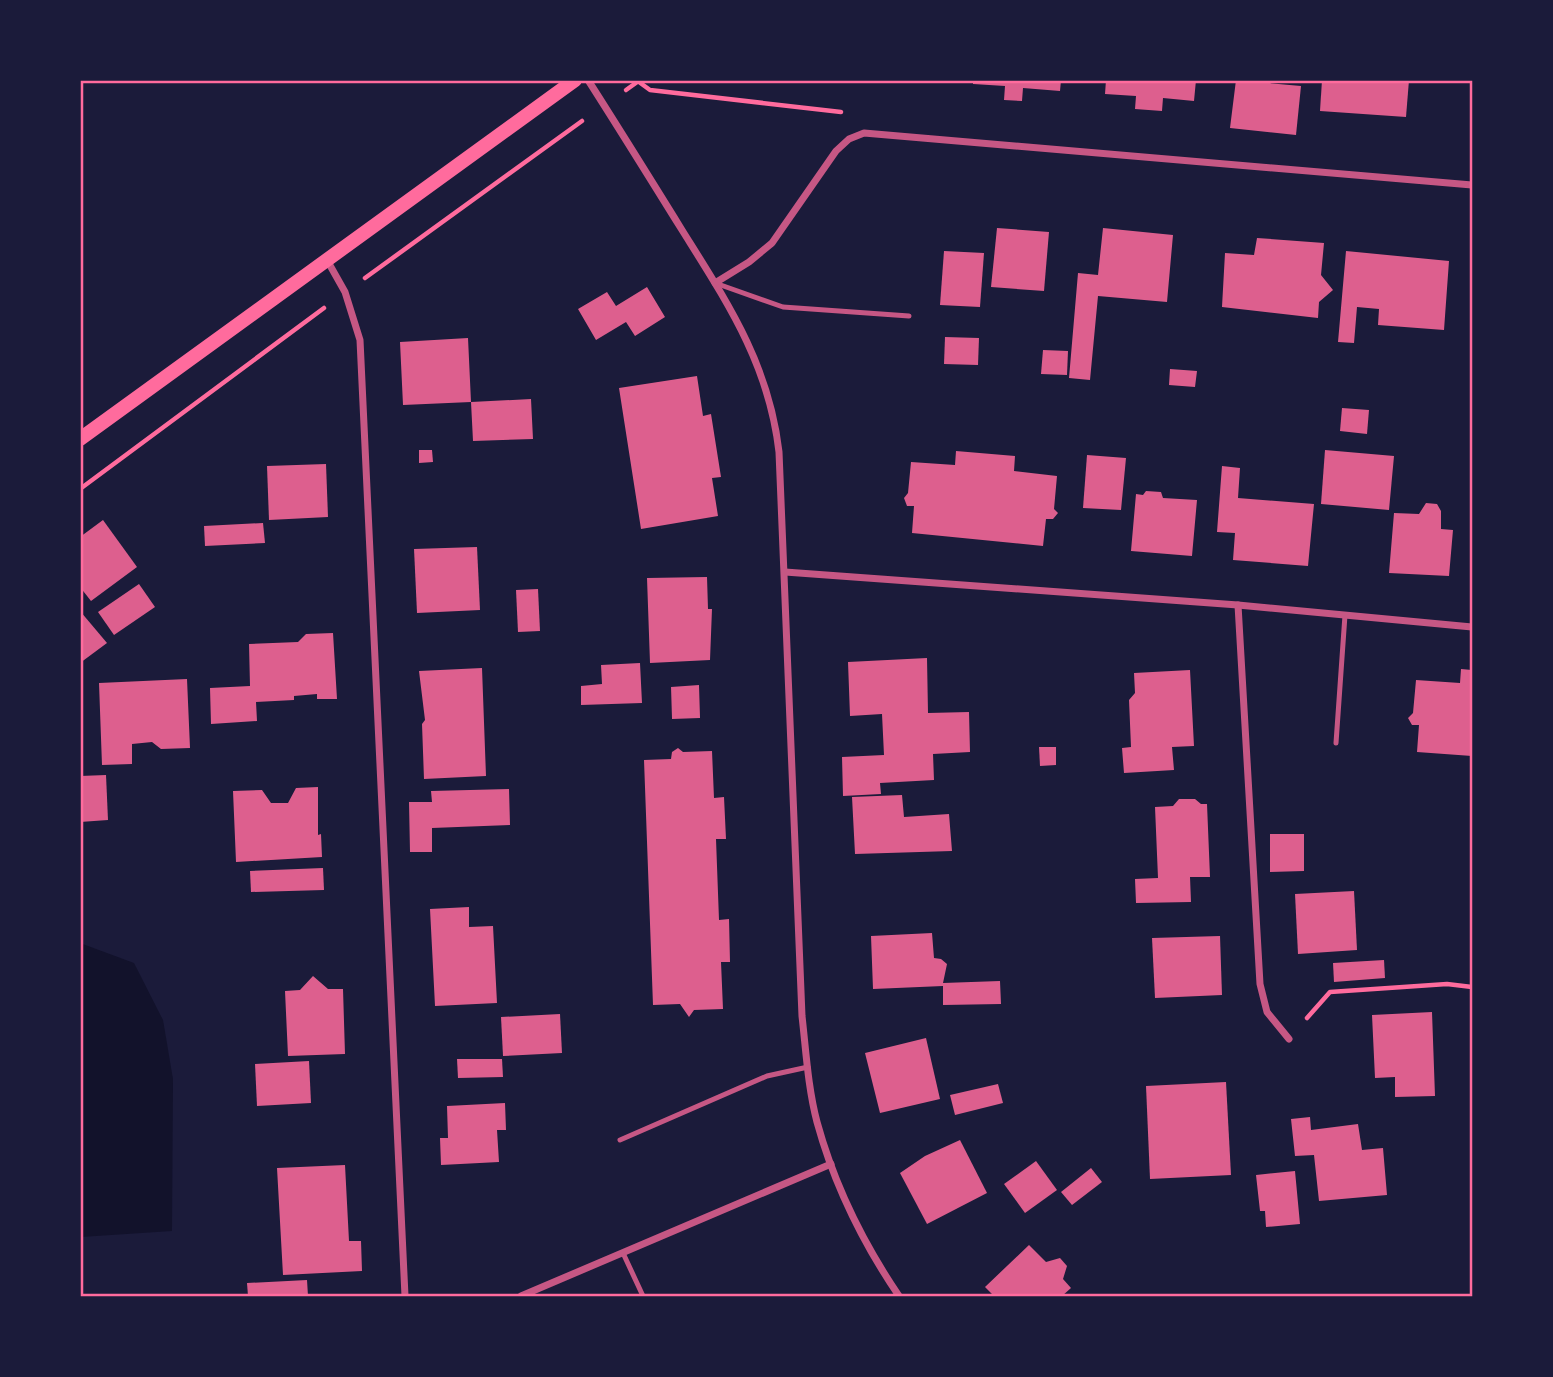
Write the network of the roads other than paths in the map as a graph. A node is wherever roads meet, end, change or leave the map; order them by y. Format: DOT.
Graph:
graph roads {
  1 [pos="575,80"];
  2 [pos="588,80"];
  3 [pos="1472,185"];
  4 [pos="327,260"];
  5 [pos="715,283"];
  6 [pos="909,316"];
  7 [pos="80,439"];
  8 [pos="785,572"];
  9 [pos="1238,605"];
  10 [pos="1345,615"];
  11 [pos="1472,627"];
  12 [pos="1336,743"];
  13 [pos="1289,1039"];
  14 [pos="808,1067"];
  15 [pos="620,1140"];
  16 [pos="831,1164"];
  17 [pos="623,1253"];
  18 [pos="405,1297"];
  19 [pos="522,1297"];
  20 [pos="643,1297"];
  21 [pos="899,1297"];
  1 -- 4 [label="main road"];
  2 -- 5 [label="street"];
  3 -- 5 [label="street"];
  4 -- 7 [label="main road"];
  4 -- 18 [label="street"];
  5 -- 6 [label="lane"];
  5 -- 8 [label="street"];
  8 -- 9 [label="street"];
  8 -- 14 [label="street"];
  9 -- 10 [label="street"];
  9 -- 13 [label="street"];
  10 -- 11 [label="street"];
  10 -- 12 [label="lane"];
  14 -- 15 [label="lane"];
  14 -- 16 [label="street"];
  16 -- 17 [label="street"];
  16 -- 21 [label="street"];
  17 -- 19 [label="street"];
  17 -- 20 [label="lane"];
}
